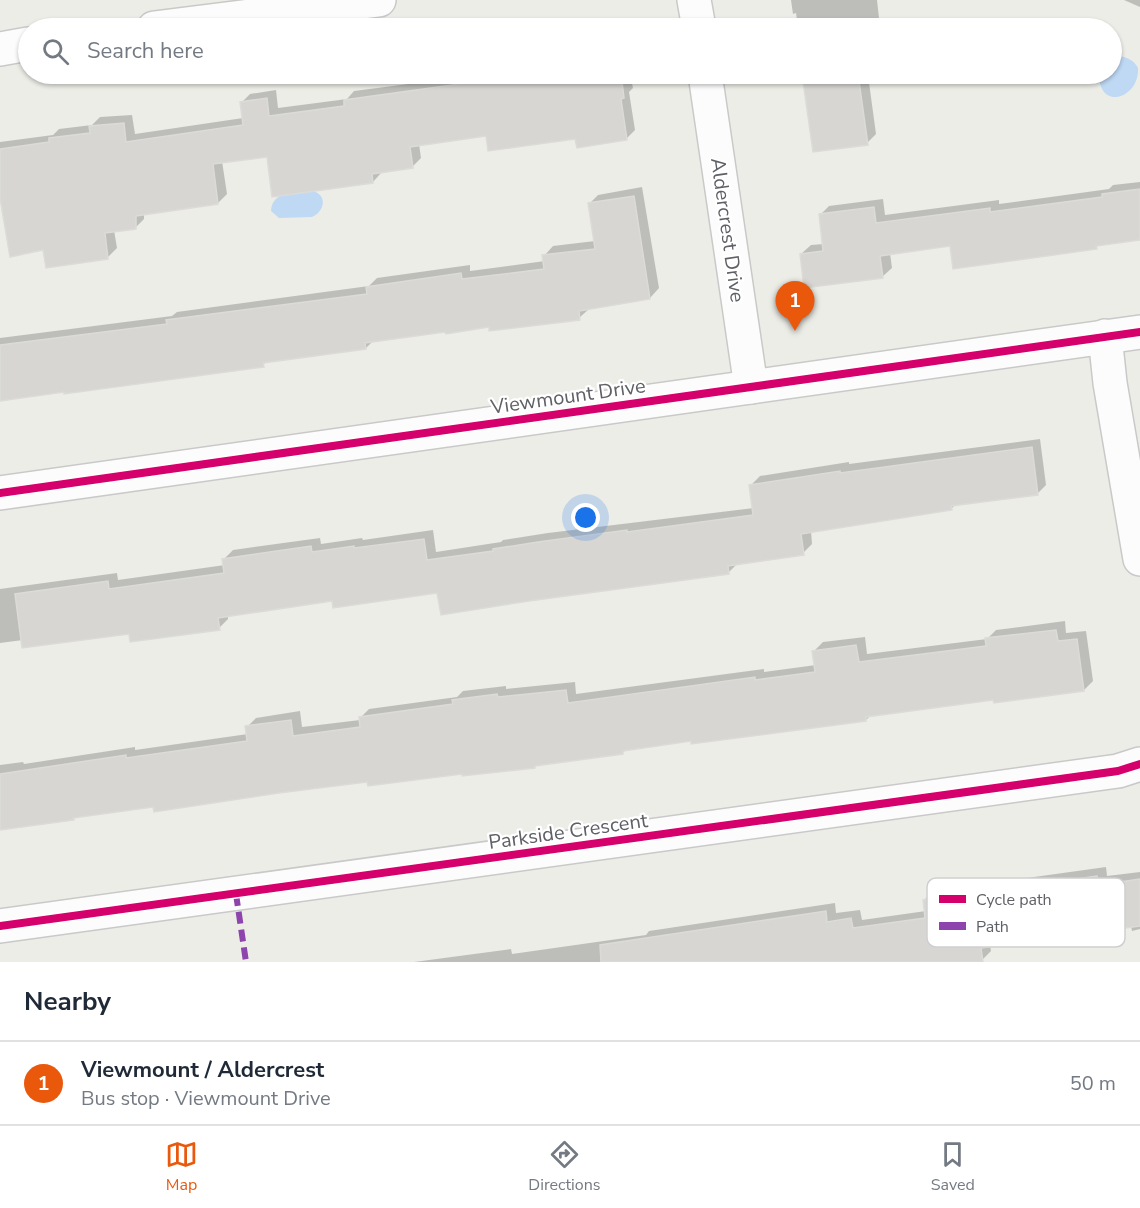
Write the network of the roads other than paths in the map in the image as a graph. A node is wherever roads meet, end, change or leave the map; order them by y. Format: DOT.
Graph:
graph roads {
  1 [pos="379,0"];
  2 [pos="694,0"];
  3 [pos="234,18"];
  4 [pos="697,18"];
  5 [pos="18,46"];
  6 [pos="0,49"];
  7 [pos="706,84"];
  8 [pos="1140,332"];
  9 [pos="1104,336"];
  10 [pos="751,387"];
  11 [pos="0,493"];
  12 [pos="1140,559"];
  13 [pos="1140,764"];
  14 [pos="0,926"];
  1 -- 3 [label="street"];
  2 -- 4 [label="street"];
  5 -- 6 [label="street"];
  7 -- 10 [label="street, Aldercrest Drive"];
  8 -- 9 [label="street, Viewmount Drive"];
  9 -- 10 [label="street, Viewmount Drive"];
  9 -- 12 [label="street"];
  10 -- 11 [label="street, Viewmount Drive"];
  13 -- 14 [label="street, Parkside Crescent"];
}
